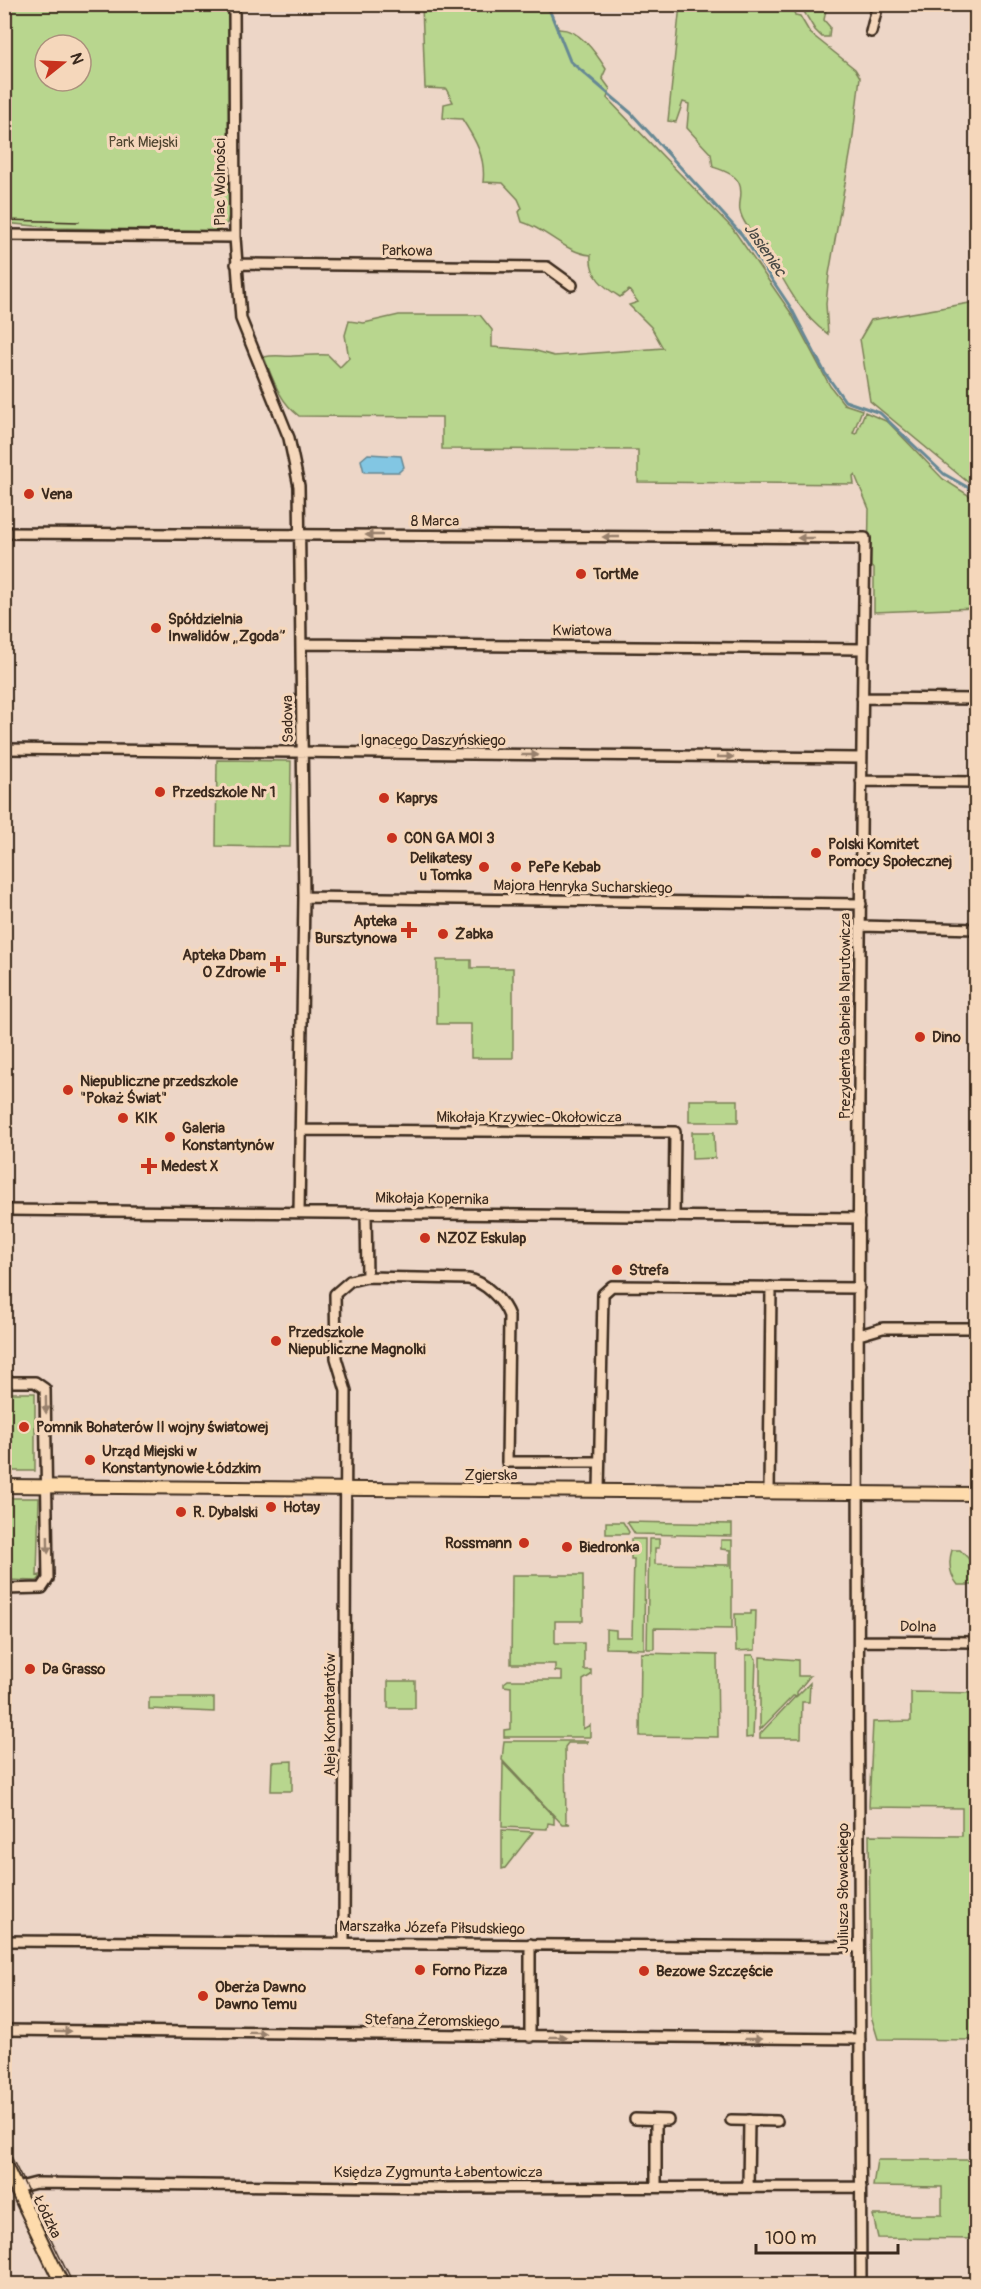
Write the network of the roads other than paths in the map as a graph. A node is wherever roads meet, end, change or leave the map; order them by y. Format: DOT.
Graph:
graph roads {
  1 [pos="234,4"];
  2 [pos="878,4"];
  3 [pos="871,32"];
  4 [pos="4,235"];
  5 [pos="235,237"];
  6 [pos="236,264"];
  7 [pos="572,285"];
  8 [pos="4,533"];
  9 [pos="300,535"];
  10 [pos="865,538"];
  11 [pos="302,644"];
  12 [pos="863,649"];
  13 [pos="862,698"];
  14 [pos="976,699"];
  15 [pos="4,749"];
  16 [pos="303,754"];
  17 [pos="861,758"];
  18 [pos="861,781"];
  19 [pos="976,782"];
  20 [pos="304,897"];
  21 [pos="861,904"];
  22 [pos="861,926"];
  23 [pos="976,929"];
  24 [pos="300,1130"];
  25 [pos="4,1210"];
  26 [pos="299,1212"];
  27 [pos="366,1213"];
  28 [pos="674,1216"];
  29 [pos="859,1218"];
  30 [pos="367,1277"];
  31 [pos="771,1287"];
  32 [pos="859,1288"];
  33 [pos="976,1328"];
  34 [pos="859,1335"];
  35 [pos="4,1382"];
  36 [pos="599,1462"];
  37 [pos="4,1486"];
  38 [pos="47,1487"];
  39 [pos="346,1489"];
  40 [pos="599,1491"];
  41 [pos="769,1492"];
  42 [pos="859,1492"];
  43 [pos="976,1494"];
  44 [pos="4,1588"];
  45 [pos="859,1641"];
  46 [pos="976,1642"];
  47 [pos="4,1941"];
  48 [pos="344,1942"];
  49 [pos="530,1944"];
  50 [pos="858,1947"];
  51 [pos="4,2030"];
  52 [pos="530,2037"];
  53 [pos="860,2039"];
  54 [pos="635,2119"];
  55 [pos="656,2120"];
  56 [pos="668,2120"];
  57 [pos="731,2120"];
  58 [pos="749,2120"];
  59 [pos="777,2121"];
  60 [pos="4,2163"];
  61 [pos="656,2187"];
  62 [pos="748,2187"];
  63 [pos="861,2187"];
  64 [pos="16,2188"];
  65 [pos="62,2284"];
  66 [pos="861,2284"];
  1 -- 5 [label="street, Plac Wolności"];
  2 -- 3 [label="street"];
  4 -- 5 [label="street, Plac Wolności"];
  5 -- 6 [label="street, Sadowa"];
  6 -- 7 [label="street, Parkowa"];
  6 -- 9 [label="street, Sadowa"];
  8 -- 9 [label="street, 8 Marca"];
  10 -- 9 [label="street, 8 Marca, one-way"];
  9 -- 11 [label="street, Sadowa"];
  10 -- 12 [label="street, Prezydenta Gabriela Narutowicza"];
  11 -- 12 [label="street, Kwiatowa"];
  11 -- 16 [label="street, Sadowa"];
  12 -- 13 [label="street, Prezydenta Gabriela Narutowicza"];
  13 -- 14 [label="street"];
  13 -- 17 [label="street, Prezydenta Gabriela Narutowicza"];
  15 -- 16 [label="street, Ignacego Daszyńskiego"];
  16 -- 17 [label="street, Ignacego Daszyńskiego, one-way"];
  16 -- 20 [label="street, Sadowa"];
  17 -- 18 [label="street, Prezydenta Gabriela Narutowicza"];
  18 -- 19 [label="street"];
  18 -- 21 [label="street, Prezydenta Gabriela Narutowicza"];
  20 -- 21 [label="street, Majora Henryka Sucharskiego"];
  20 -- 24 [label="street, Sadowa"];
  21 -- 22 [label="street, Prezydenta Gabriela Narutowicza"];
  22 -- 23 [label="street"];
  22 -- 29 [label="street, Prezydenta Gabriela Narutowicza"];
  24 -- 26 [label="street, Sadowa"];
  24 -- 28 [label="street, Mikołaja Krzywiec-Okołowicza"];
  25 -- 26 [label="street, Mikołaja Kopernika"];
  26 -- 27 [label="street, Mikołaja Kopernika"];
  27 -- 28 [label="street, Mikołaja Kopernika"];
  27 -- 30 [label="street"];
  28 -- 29 [label="street, Mikołaja Kopernika"];
  29 -- 32 [label="street, Prezydenta Gabriela Narutowicza"];
  30 -- 36 [label="street"];
  30 -- 39 [label="street, Aleja Kombatantów"];
  31 -- 32 [label="street"];
  31 -- 36 [label="street"];
  31 -- 41 [label="street"];
  32 -- 34 [label="street, Prezydenta Gabriela Narutowicza"];
  33 -- 34 [label="street"];
  34 -- 42 [label="street, Prezydenta Gabriela Narutowicza"];
  35 -- 38 [label="street, one-way"];
  36 -- 40 [label="street"];
  37 -- 38 [label="main road, Zgierska"];
  38 -- 39 [label="main road, Zgierska"];
  38 -- 44 [label="street, one-way"];
  39 -- 40 [label="main road, Zgierska"];
  39 -- 48 [label="street, Aleja Kombatantów"];
  40 -- 41 [label="main road, Zgierska"];
  41 -- 42 [label="main road, Zgierska"];
  42 -- 43 [label="main road, Zgierska"];
  42 -- 45 [label="street, Juliusza Słowackiego"];
  45 -- 46 [label="street, Dolna"];
  45 -- 50 [label="street, Juliusza Słowackiego"];
  47 -- 48 [label="street, Marszałka Józefa Piłsudskiego"];
  48 -- 49 [label="street, Marszałka Józefa Piłsudskiego"];
  49 -- 50 [label="street, Marszałka Józefa Piłsudskiego"];
  49 -- 52 [label="street"];
  50 -- 53 [label="street, Juliusza Słowackiego"];
  51 -- 52 [label="street, Stefana Żeromskiego, one-way"];
  52 -- 53 [label="street, Stefana Żeromskiego, one-way"];
  53 -- 63 [label="street, Juliusza Słowackiego"];
  54 -- 55 [label="street"];
  55 -- 56 [label="street"];
  55 -- 61 [label="street"];
  57 -- 58 [label="street"];
  58 -- 59 [label="street"];
  58 -- 62 [label="street"];
  60 -- 64 [label="main road, Łódzka"];
  61 -- 62 [label="street, Księdza Zygmunta Łabentowicza"];
  61 -- 64 [label="street, Księdza Zygmunta Łabentowicza"];
  62 -- 63 [label="street, Księdza Zygmunta Łabentowicza"];
  63 -- 66 [label="street, Juliusza Słowackiego"];
  64 -- 65 [label="main road, Łódzka"];
}
